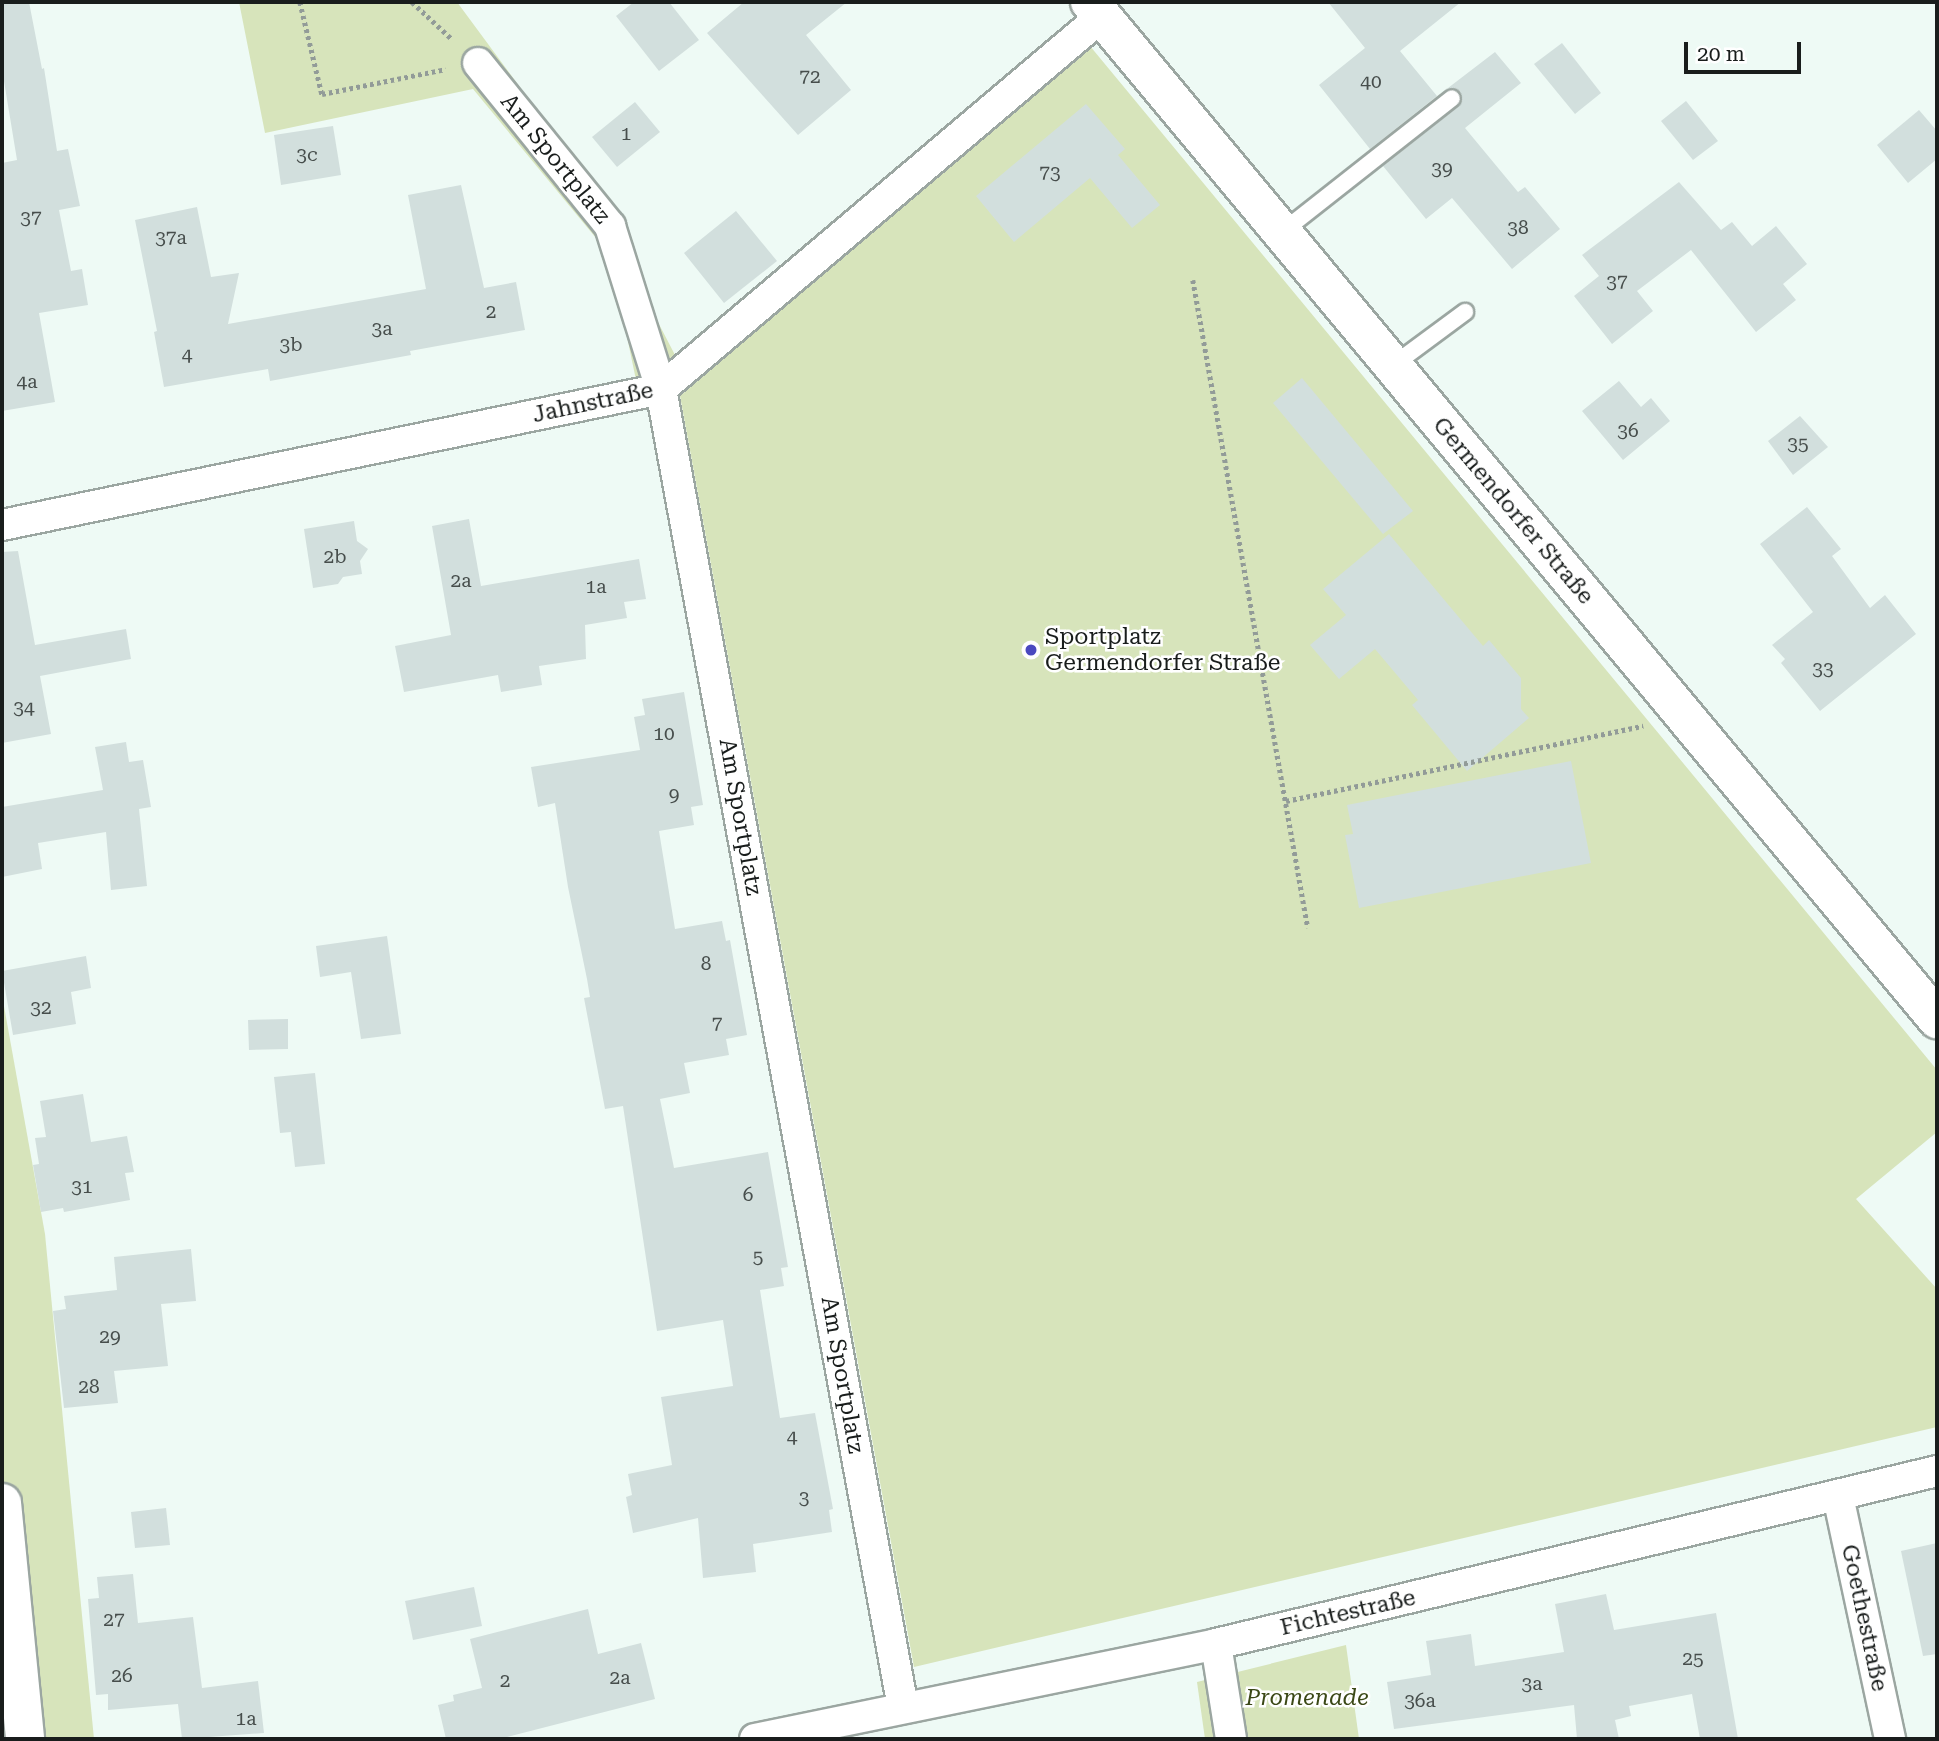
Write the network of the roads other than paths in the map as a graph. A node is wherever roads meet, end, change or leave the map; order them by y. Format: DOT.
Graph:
graph roads {
  1 [pos="1096,9"];
  2 [pos="478,63"];
  3 [pos="1452,98"];
  4 [pos="1280,233"];
  5 [pos="1465,312"];
  6 [pos="1392,366"];
  7 [pos="662,389"];
  8 [pos="2,525"];
  9 [pos="1937,1019"];
  10 [pos="1937,1471"];
  11 [pos="1838,1496"];
  12 [pos="2,1503"];
  13 [pos="1216,1644"];
  14 [pos="904,1709"];
  15 [pos="25,1739"];
  16 [pos="755,1739"];
  17 [pos="1231,1739"];
  18 [pos="1890,1739"];
  1 -- 4 [label="main road, Germendorfer Straße"];
  1 -- 7 [label="street, Jahnstraße"];
  2 -- 7 [label="street, Am Sportplatz"];
  3 -- 4 [label="lane"];
  4 -- 6 [label="main road, Germendorfer Straße"];
  5 -- 6 [label="lane"];
  6 -- 9 [label="main road, Germendorfer Straße"];
  7 -- 8 [label="street, Jahnstraße"];
  7 -- 14 [label="street, Am Sportplatz"];
  10 -- 11 [label="street, Fichtestraße"];
  11 -- 13 [label="street, Fichtestraße"];
  11 -- 18 [label="street, Goethestraße"];
  12 -- 15 [label="main road"];
  13 -- 14 [label="street, Fichtestraße"];
  13 -- 17 [label="street"];
  14 -- 16 [label="street, Fichtestraße"];
}
